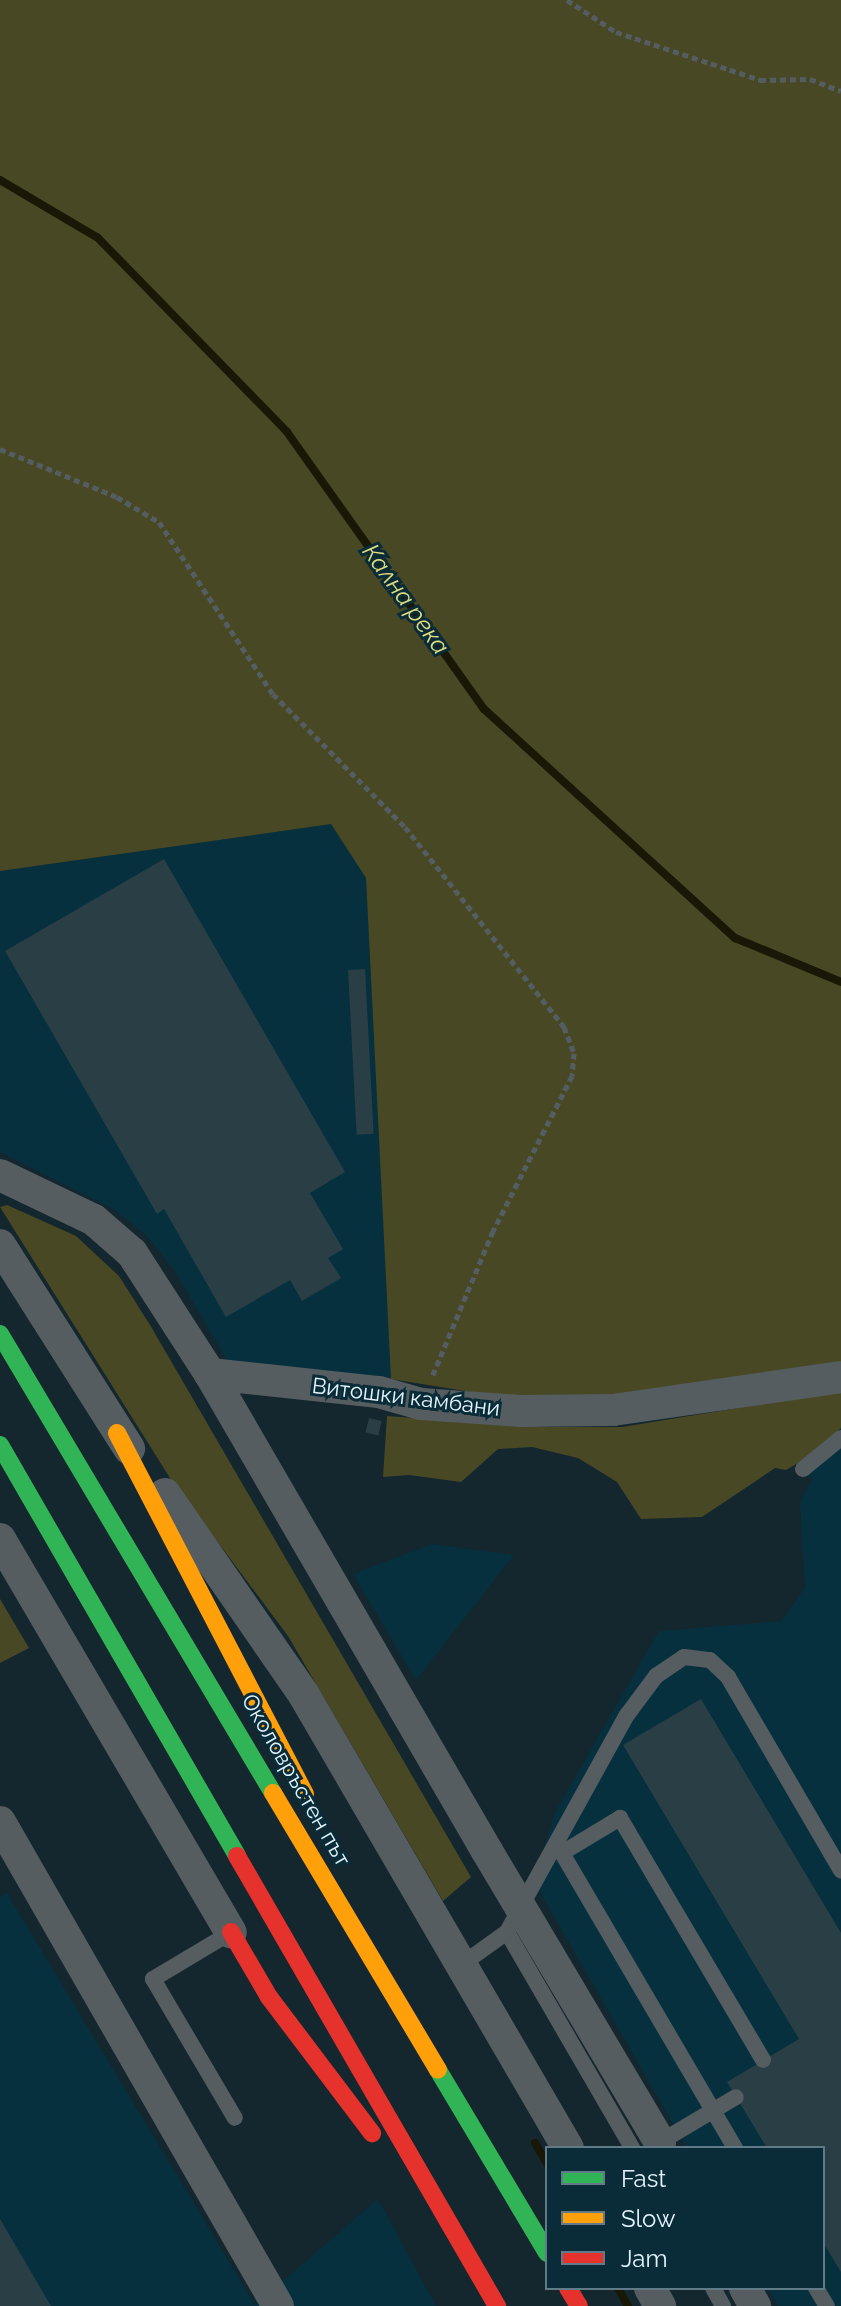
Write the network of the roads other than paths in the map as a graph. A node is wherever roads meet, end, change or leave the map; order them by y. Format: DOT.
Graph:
graph roads {
  1 [pos="0,1175"];
  2 [pos="0,1245"];
  3 [pos="0,1334"];
  4 [pos="210,1374"];
  5 [pos="841,1377"];
  6 [pos="117,1433"];
  7 [pos="841,1438"];
  8 [pos="0,1445"];
  9 [pos="803,1469"];
  10 [pos="0,1539"];
  11 [pos="312,1809"];
  12 [pos="0,1822"];
  13 [pos="331,1852"];
  14 [pos="841,1870"];
  15 [pos="231,1932"];
  16 [pos="507,1932"];
  17 [pos="461,1965"];
  18 [pos="409,2021"];
  19 [pos="763,2060"];
  20 [pos="736,2097"];
  21 [pos="713,2111"];
  22 [pos="235,2118"];
  23 [pos="567,2146"];
  24 [pos="652,2146"];
  25 [pos="734,2146"];
  26 [pos="545,2250"];
  27 [pos="482,2280"];
  28 [pos="278,2306"];
  29 [pos="497,2306"];
  1 -- 4 [label="street"];
  2 -- 6 [label="street"];
  3 -- 18 [label="highway, Околовръстен път"];
  4 -- 5 [label="street, Витошки камбани"];
  4 -- 24 [label="street, bridge"];
  6 -- 11 [label="highway"];
  6 -- 17 [label="street"];
  7 -- 9 [label="lane"];
  8 -- 27 [label="highway"];
  10 -- 15 [label="street"];
  12 -- 28 [label="street"];
  13 -- 18 [label="highway"];
  14 -- 16 [label="lane"];
  15 -- 22 [label="lane"];
  15 -- 27 [label="highway"];
  16 -- 17 [label="lane"];
  16 -- 24 [label="lane"];
  17 -- 23 [label="street"];
  18 -- 26 [label="highway, Околовръстен път"];
  19 -- 21 [label="lane"];
  20 -- 21 [label="lane"];
  21 -- 24 [label="lane"];
  21 -- 25 [label="lane"];
  27 -- 29 [label="highway"];
}
